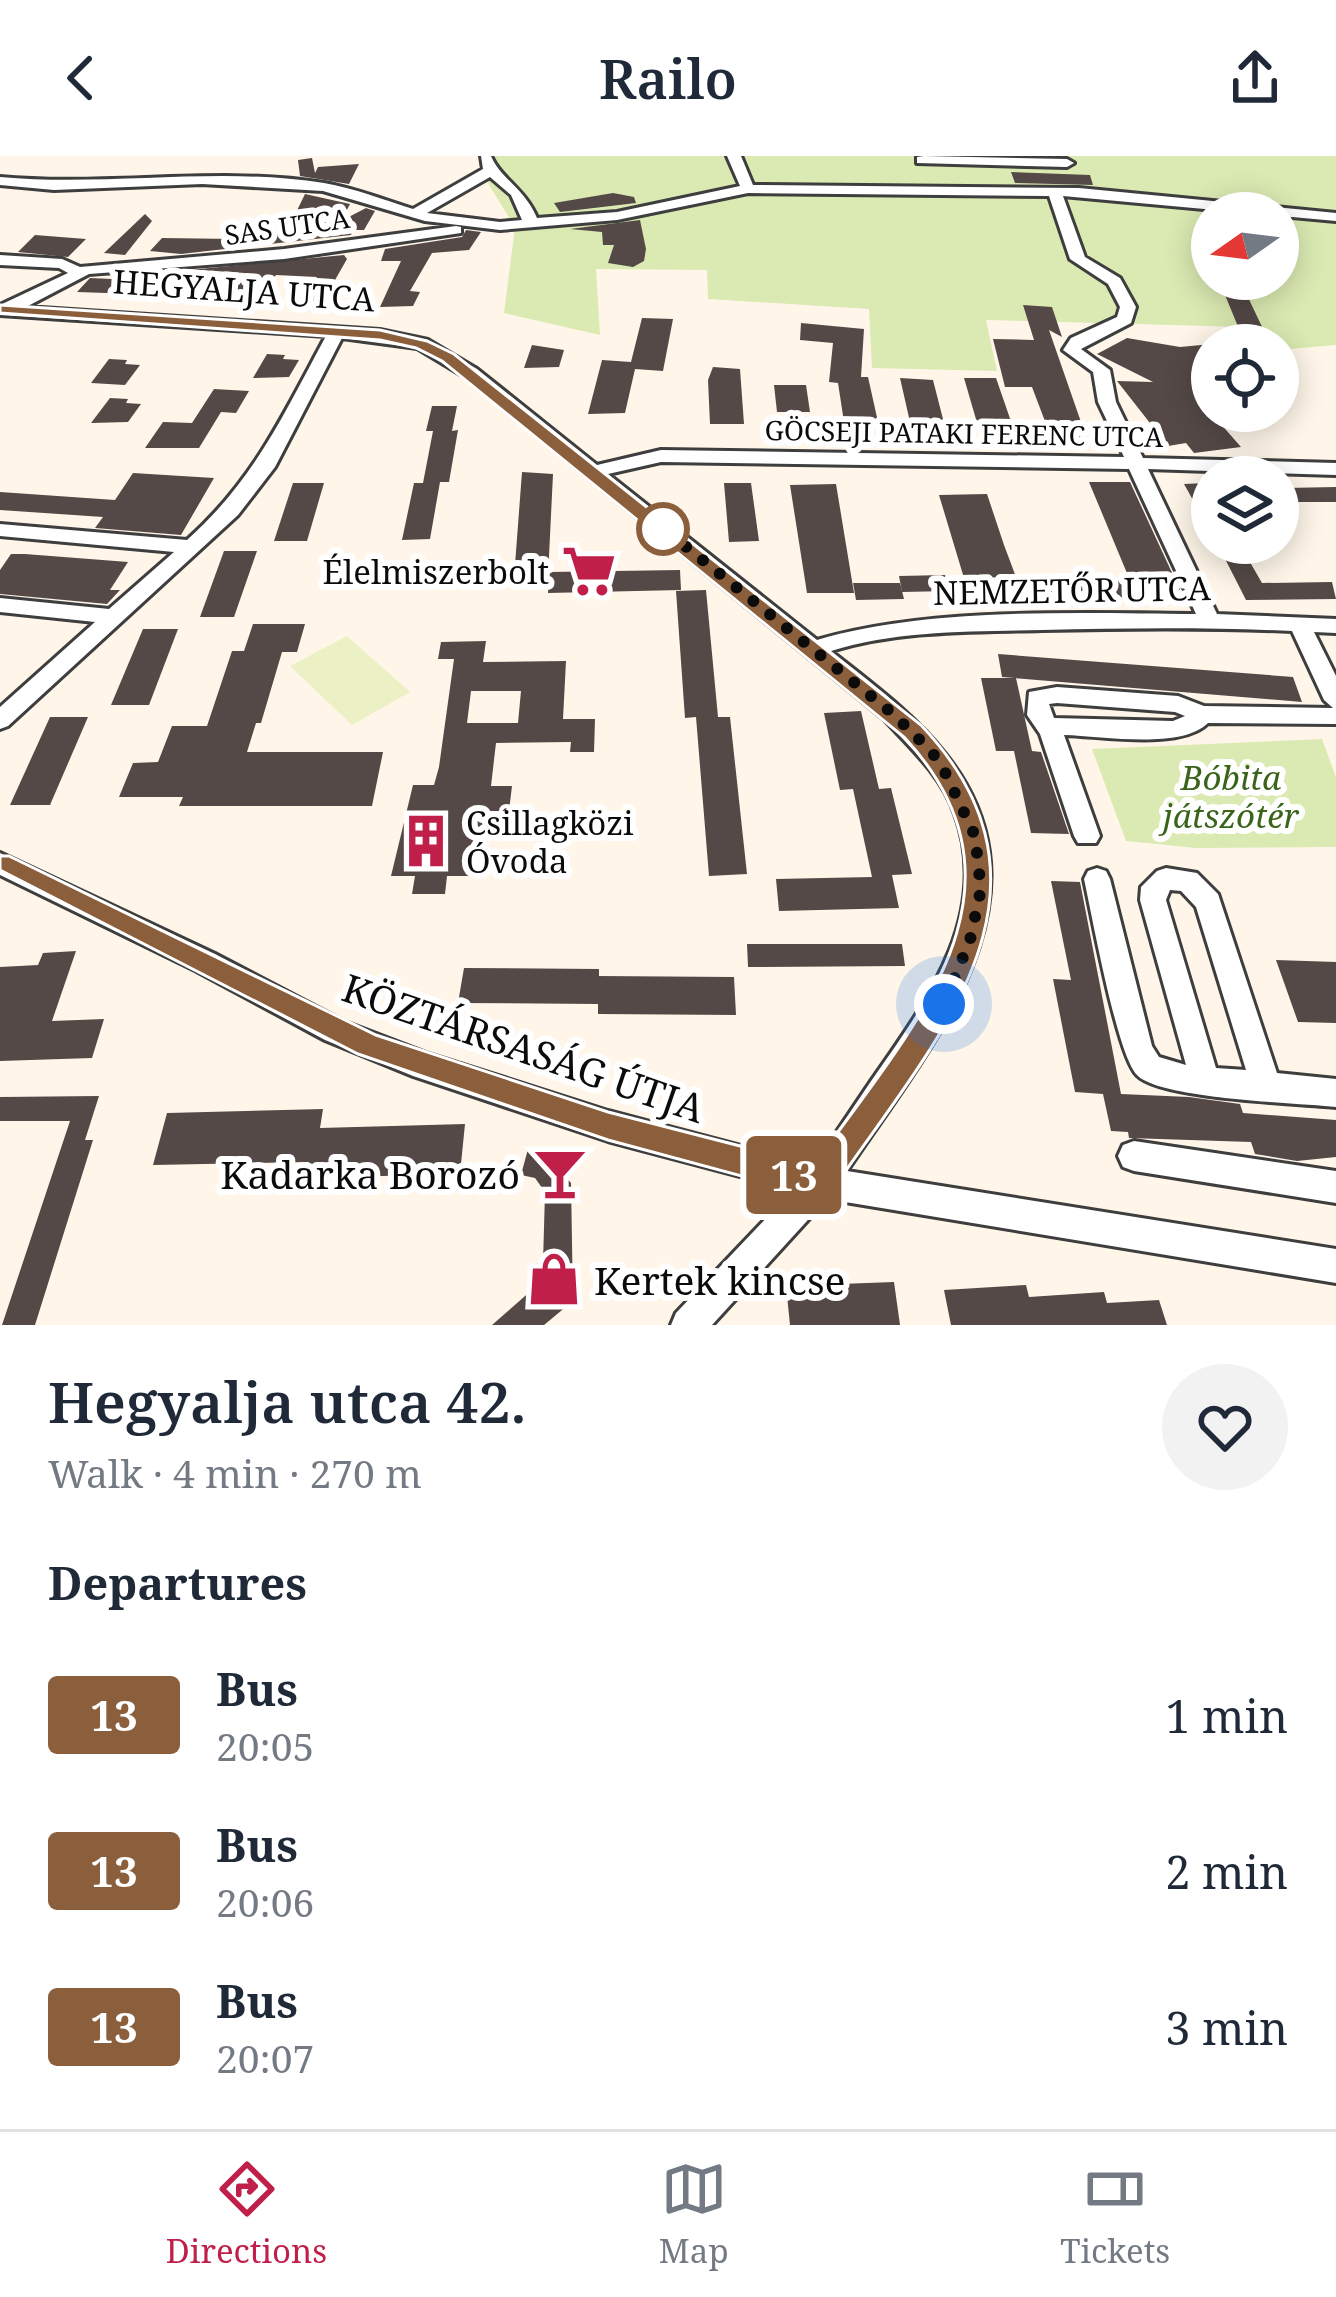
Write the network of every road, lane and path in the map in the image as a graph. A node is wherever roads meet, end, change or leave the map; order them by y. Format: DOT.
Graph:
graph roads {
  1 [pos="734,156"];
  2 [pos="922,160"];
  3 [pos="1067,160"];
  4 [pos="487,164"];
  5 [pos="0,181"];
  6 [pos="748,189"];
  7 [pos="1055,192"];
  8 [pos="1079,192"];
  9 [pos="414,214"];
  10 [pos="1336,217"];
  11 [pos="531,224"];
  12 [pos="500,226"];
  13 [pos="0,260"];
  14 [pos="79,272"];
  15 [pos="2,311"];
  16 [pos="338,332"];
  17 [pos="1138,462"];
  18 [pos="1336,469"];
  19 [pos="594,471"];
  20 [pos="0,530"];
  21 [pos="194,547"];
  22 [pos="0,605"];
  23 [pos="113,617"];
  24 [pos="1209,620"];
  25 [pos="1299,623"];
  26 [pos="1336,626"];
  27 [pos="813,649"];
  28 [pos="1336,700"];
  29 [pos="1336,716"];
  30 [pos="0,720"];
  31 [pos="1087,836"];
  32 [pos="0,863"];
  33 [pos="1097,879"];
  34 [pos="1204,1080"];
  35 [pos="1266,1085"];
  36 [pos="1336,1093"];
  37 [pos="1134,1156"];
  38 [pos="820,1182"];
  39 [pos="1336,1187"];
  40 [pos="1336,1266"];
  41 [pos="688,1325"];
  1 -- 6 [label="street"];
  2 -- 3 [label="street"];
  3 -- 8 [label="street"];
  4 -- 9 [label="street"];
  4 -- 11 [label="street"];
  5 -- 9 [label="street"];
  6 -- 7 [label="street"];
  6 -- 11 [label="street"];
  7 -- 8 [label="street"];
  7 -- 17 [label="street"];
  8 -- 10 [label="street"];
  9 -- 12 [label="street"];
  11 -- 12 [label="street"];
  12 -- 14 [label="street, SAS UTCA"];
  13 -- 14 [label="street, SAS UTCA"];
  14 -- 15 [label="street, SAS UTCA"];
  15 -- 16 [label="street, HEGYALJA UTCA"];
  16 -- 19 [label="street, HEGYALJA UTCA"];
  16 -- 21 [label="street"];
  17 -- 18 [label="street, GÖCSEJI PATAKI FERENC UTCA"];
  17 -- 19 [label="street, GÖCSEJI PATAKI FERENC UTCA"];
  17 -- 24 [label="street"];
  19 -- 27 [label="street, HEGYALJA UTCA"];
  20 -- 21 [label="street"];
  21 -- 23 [label="street"];
  22 -- 23 [label="street"];
  23 -- 30 [label="street"];
  24 -- 25 [label="street, NEMZETŐR UTCA"];
  24 -- 27 [label="street, NEMZETŐR UTCA"];
  25 -- 26 [label="street, NEMZETŐR UTCA"];
  25 -- 28 [label="street"];
  27 -- 38 [label="street, HEGYALJA UTCA"];
  29 -- 31 [label="street"];
  32 -- 38 [label="street, KÖZTÁRSASÁG ÚTJA"];
  33 -- 34 [label="street"];
  34 -- 35 [label="street"];
  34 -- 35 [label="street"];
  35 -- 36 [label="street"];
  37 -- 39 [label="street"];
  38 -- 40 [label="street, KÖZTÁRSASÁG ÚTJA"];
  38 -- 41 [label="street, HEGYALJA UTCA"];
}
